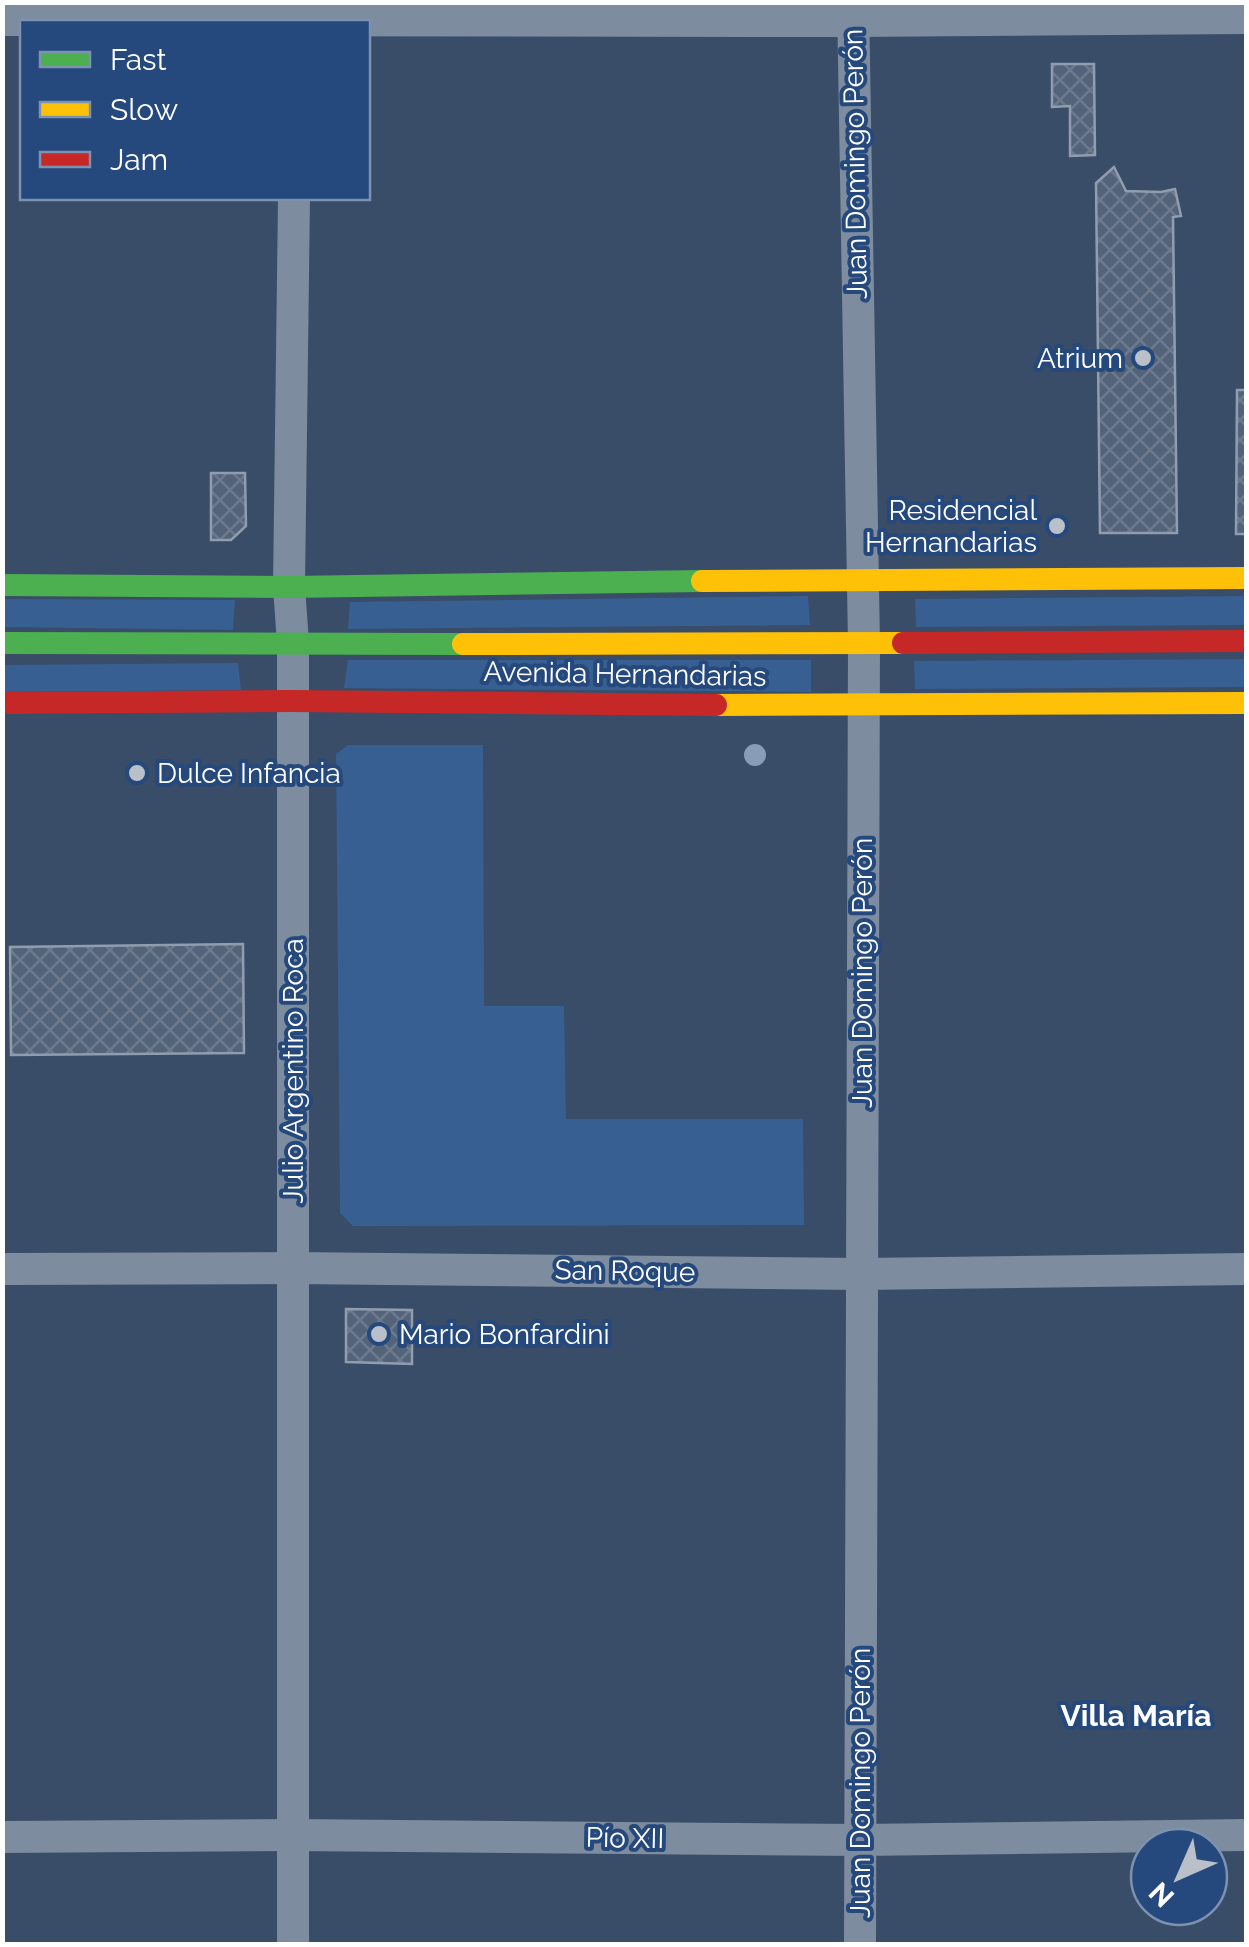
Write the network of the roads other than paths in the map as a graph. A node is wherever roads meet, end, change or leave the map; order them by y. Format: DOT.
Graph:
graph roads {
  1 [pos="853,12"];
  2 [pos="293,15"];
  3 [pos="1246,18"];
  4 [pos="2,20"];
  5 [pos="294,200"];
  6 [pos="1246,578"];
  7 [pos="862,579"];
  8 [pos="2,585"];
  9 [pos="290,587"];
  10 [pos="1246,641"];
  11 [pos="293,642"];
  12 [pos="2,643"];
  13 [pos="864,644"];
  14 [pos="292,701"];
  15 [pos="1246,703"];
  16 [pos="2,704"];
  17 [pos="863,705"];
  18 [pos="293,1268"];
  19 [pos="2,1269"];
  20 [pos="1246,1269"];
  21 [pos="862,1274"];
  22 [pos="293,1835"];
  23 [pos="1246,1835"];
  24 [pos="2,1837"];
  25 [pos="860,1840"];
  26 [pos="294,1944"];
  27 [pos="860,1944"];
  1 -- 2 [label="street"];
  1 -- 3 [label="street"];
  1 -- 7 [label="street, Juan Domingo Perón"];
  2 -- 4 [label="street"];
  5 -- 9 [label="street, Julio Argentino Roca"];
  6 -- 7 [label="main road"];
  7 -- 9 [label="main road"];
  7 -- 13 [label="street, Juan Domingo Perón"];
  8 -- 9 [label="main road"];
  9 -- 11 [label="street, Julio Argentino Roca"];
  10 -- 13 [label="main road, Avenida Hernandarias"];
  11 -- 12 [label="main road, Avenida Hernandarias"];
  11 -- 13 [label="main road, Avenida Hernandarias"];
  11 -- 14 [label="street, Julio Argentino Roca"];
  13 -- 17 [label="street, Juan Domingo Perón"];
  14 -- 16 [label="main road, Avenida Hernandarias"];
  14 -- 17 [label="main road, Avenida Hernandarias"];
  14 -- 18 [label="street, Julio Argentino Roca"];
  15 -- 17 [label="main road, Avenida Hernandarias"];
  17 -- 21 [label="street, Juan Domingo Perón"];
  18 -- 19 [label="street, San Roque"];
  18 -- 21 [label="street, San Roque"];
  18 -- 22 [label="street, Julio Argentino Roca"];
  20 -- 21 [label="street, San Roque"];
  21 -- 25 [label="street, Juan Domingo Perón"];
  22 -- 24 [label="street, Pío XII"];
  22 -- 25 [label="street, Pío XII"];
  22 -- 26 [label="street, Julio Argentino Roca"];
  23 -- 25 [label="street, Pío XII"];
  25 -- 27 [label="street, Juan Domingo Perón"];
}
